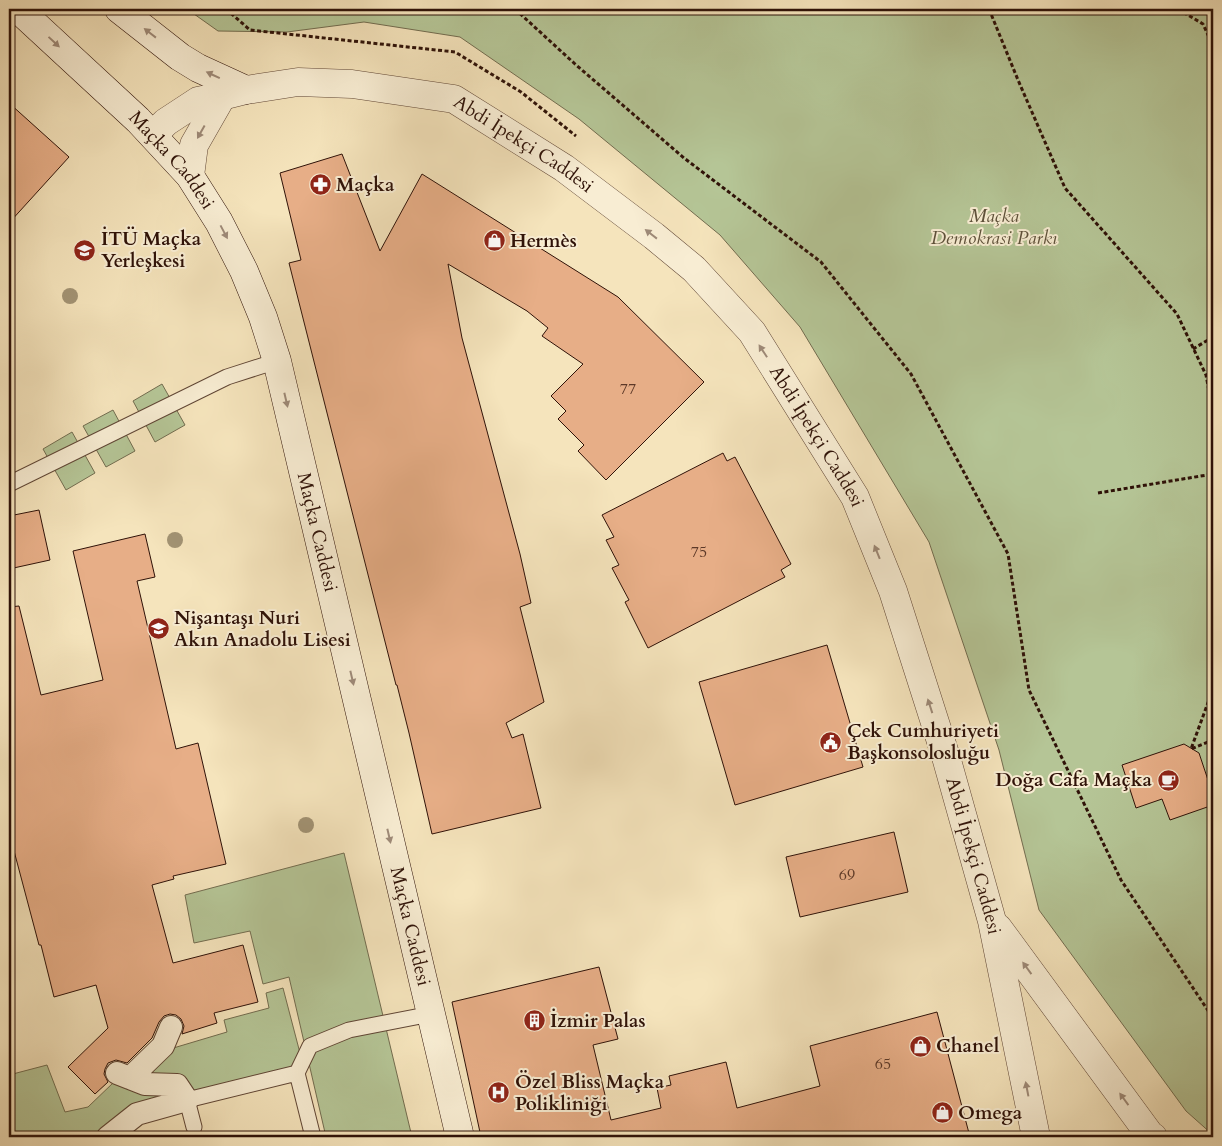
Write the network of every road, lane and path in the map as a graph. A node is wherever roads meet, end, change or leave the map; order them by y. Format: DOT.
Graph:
graph roads {
  1 [pos="18,9"];
  2 [pos="119,9"];
  3 [pos="515,9"];
  4 [pos="989,9"];
  5 [pos="1178,9"];
  6 [pos="1213,46"];
  7 [pos="234,93"];
  8 [pos="152,135"];
  9 [pos="190,176"];
  10 [pos="1213,337"];
  11 [pos="1193,349"];
  12 [pos="277,360"];
  13 [pos="1213,412"];
  14 [pos="1213,474"];
  15 [pos="9,484"];
  16 [pos="1098,493"];
  17 [pos="1213,689"];
  18 [pos="1213,740"];
  19 [pos="992,921"];
  20 [pos="431,1014"];
  21 [pos="1213,1018"];
  22 [pos="146,1054"];
  23 [pos="297,1073"];
  24 [pos="187,1100"];
  25 [pos="194,1127"];
  26 [pos="108,1137"];
  27 [pos="313,1137"];
  28 [pos="460,1137"];
  29 [pos="1036,1137"];
  30 [pos="1153,1137"];
  1 -- 8 [label="street, Maçka Caddesi, one-way"];
  7 -- 2 [label="street, one-way"];
  3 -- 21 [label="path"];
  4 -- 11 [label="path"];
  5 -- 6 [label="path"];
  7 -- 8 [label="street, Abdi İpekçi Caddesi"];
  7 -- 9 [label="street, one-way"];
  19 -- 7 [label="street, Abdi İpekçi Caddesi, one-way"];
  8 -- 9 [label="street, Maçka Caddesi"];
  9 -- 12 [label="street, Maçka Caddesi, one-way"];
  10 -- 11 [label="path"];
  11 -- 13 [label="path"];
  12 -- 15 [label="lane"];
  12 -- 20 [label="street, Maçka Caddesi, one-way"];
  14 -- 16 [label="path"];
  17 -- 18 [label="path"];
  29 -- 19 [label="street, Abdi İpekçi Caddesi, one-way"];
  30 -- 19 [label="street, one-way"];
  20 -- 23 [label="lane"];
  20 -- 28 [label="street, Maçka Caddesi"];
  22 -- 24 [label="street"];
  23 -- 24 [label="lane"];
  23 -- 27 [label="lane"];
  24 -- 25 [label="lane"];
  24 -- 26 [label="street"];
}
